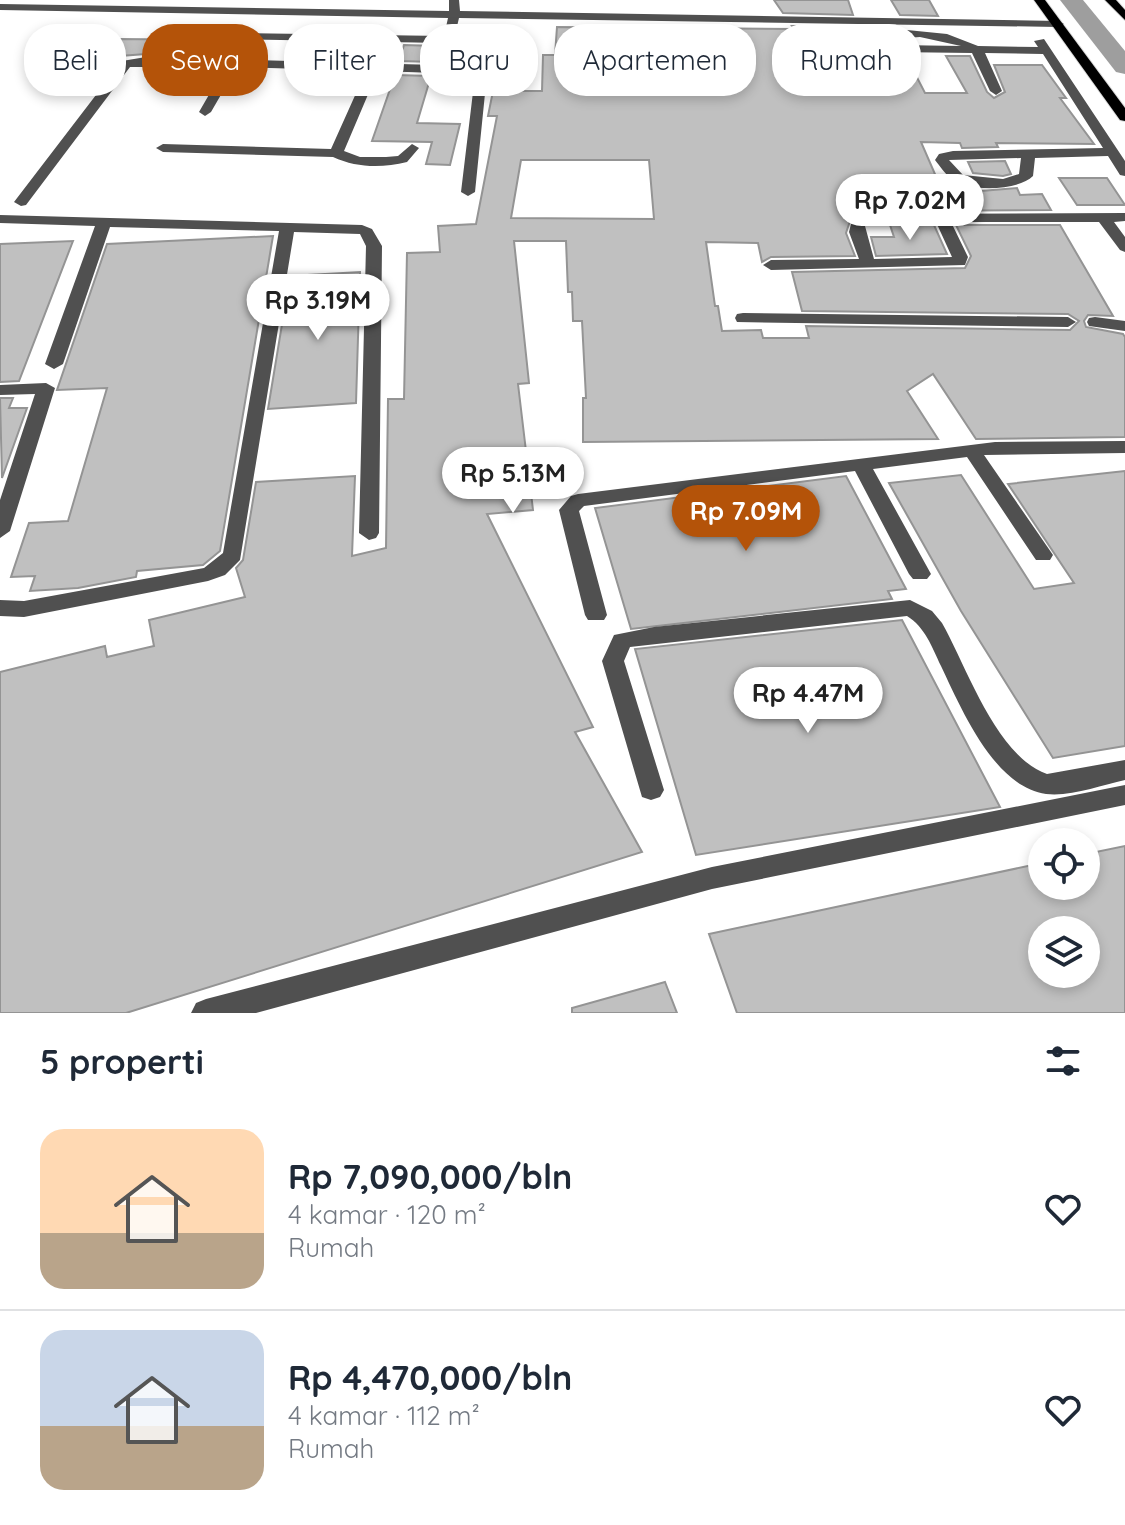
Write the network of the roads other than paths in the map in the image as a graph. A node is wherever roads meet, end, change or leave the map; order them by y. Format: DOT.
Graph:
graph roads {
  1 [pos="25,0"];
  2 [pos="382,0"];
  3 [pos="454,0"];
  4 [pos="1039,0"];
  5 [pos="1110,0"];
  6 [pos="656,3"];
  7 [pos="1,11"];
  8 [pos="456,15"];
  9 [pos="247,16"];
  10 [pos="1125,17"];
  11 [pos="665,19"];
  12 [pos="155,24"];
  13 [pos="241,24"];
  14 [pos="452,24"];
  15 [pos="1028,24"];
  16 [pos="1058,24"];
  17 [pos="420,41"];
  18 [pos="268,47"];
  19 [pos="976,50"];
  20 [pos="1048,51"];
  21 [pos="142,62"];
  22 [pos="996,91"];
  23 [pos="214,96"];
  24 [pos="361,96"];
  25 [pos="478,96"];
  26 [pos="205,112"];
  27 [pos="1125,117"];
  28 [pos="163,148"];
  29 [pos="412,148"];
  30 [pos="1110,152"];
  31 [pos="336,153"];
  32 [pos="1028,154"];
  33 [pos="1125,172"];
  34 [pos="468,192"];
  35 [pos="21,202"];
  36 [pos="1125,217"];
  37 [pos="941,218"];
  38 [pos="1103,218"];
  39 [pos="0,219"];
  40 [pos="104,222"];
  41 [pos="287,227"];
  42 [pos="1125,247"];
  43 [pos="868,264"];
  44 [pos="771,265"];
  45 [pos="743,318"];
  46 [pos="1068,322"];
  47 [pos="1095,322"];
  48 [pos="1125,326"];
  49 [pos="54,364"];
  50 [pos="0,390"];
  51 [pos="1125,447"];
  52 [pos="972,451"];
  53 [pos="861,465"];
  54 [pos="0,531"];
  55 [pos="369,533"];
  56 [pos="1043,555"];
  57 [pos="920,574"];
  58 [pos="0,608"];
  59 [pos="596,615"];
  60 [pos="1125,770"];
  61 [pos="651,790"];
  62 [pos="1125,795"];
  63 [pos="206,1013"];
  1 -- 2 [label="lane"];
  1 -- 7 [label="lane"];
  3 -- 8 [label="lane"];
  4 -- 16 [label="main road"];
  5 -- 10 [label="main road"];
  6 -- 11 [label="lane"];
  7 -- 9 [label="lane"];
  8 -- 9 [label="lane"];
  8 -- 11 [label="lane"];
  8 -- 14 [label="lane"];
  9 -- 12 [label="lane"];
  9 -- 13 [label="lane"];
  11 -- 15 [label="lane"];
  15 -- 16 [label="lane"];
  15 -- 20 [label="lane"];
  16 -- 27 [label="main road"];
  17 -- 18 [label="lane"];
  19 -- 19 [label="lane"];
  19 -- 20 [label="lane"];
  19 -- 22 [label="lane"];
  20 -- 30 [label="lane"];
  21 -- 35 [label="lane"];
  23 -- 26 [label="lane"];
  24 -- 31 [label="lane"];
  25 -- 34 [label="lane"];
  28 -- 31 [label="lane"];
  29 -- 31 [label="lane"];
  30 -- 32 [label="lane"];
  30 -- 33 [label="lane"];
  32 -- 32 [label="lane"];
  36 -- 38 [label="lane"];
  37 -- 38 [label="lane"];
  37 -- 43 [label="lane"];
  37 -- 43 [label="lane"];
  38 -- 42 [label="lane"];
  39 -- 40 [label="lane"];
  40 -- 41 [label="lane"];
  40 -- 49 [label="lane"];
  41 -- 55 [label="lane"];
  41 -- 58 [label="lane"];
  43 -- 44 [label="lane"];
  45 -- 46 [label="lane"];
  47 -- 48 [label="lane"];
  50 -- 54 [label="lane"];
  51 -- 52 [label="lane"];
  52 -- 53 [label="lane"];
  52 -- 56 [label="lane"];
  53 -- 57 [label="lane"];
  53 -- 59 [label="lane"];
  60 -- 61 [label="lane"];
  62 -- 63 [label="lane"];
}
